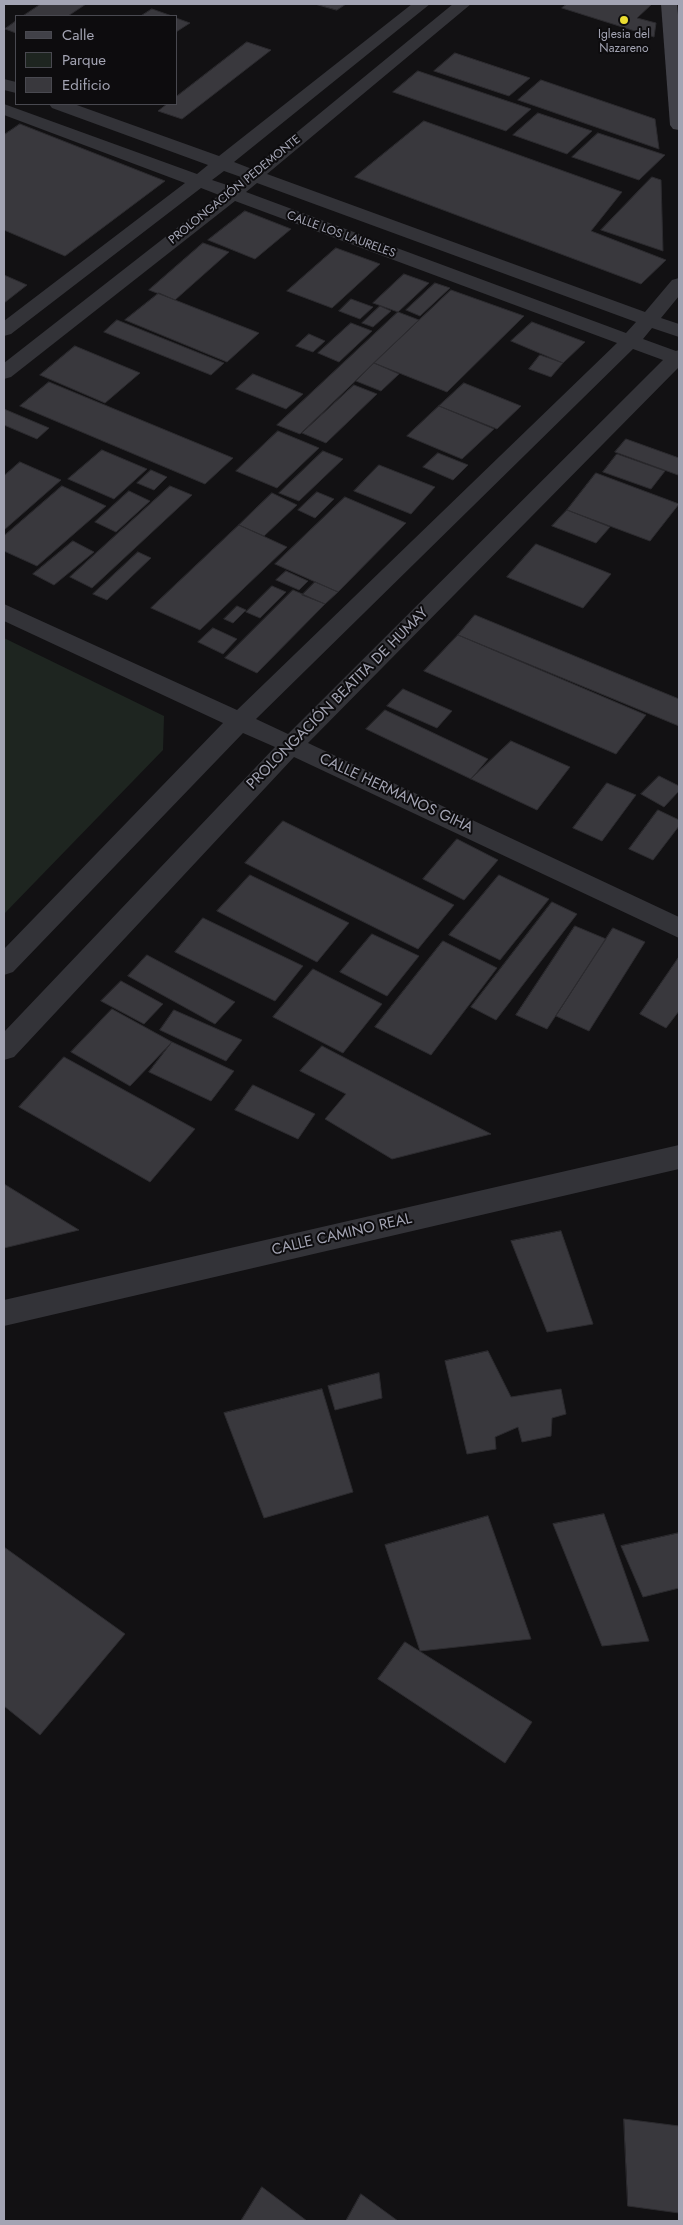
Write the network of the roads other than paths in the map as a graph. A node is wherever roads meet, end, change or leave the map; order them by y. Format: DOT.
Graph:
graph roads {
  1 [pos="422,4"];
  2 [pos="463,4"];
  3 [pos="669,4"];
  4 [pos="61,105"];
  5 [pos="4,109"];
  6 [pos="679,125"];
  7 [pos="221,164"];
  8 [pos="254,176"];
  9 [pos="198,182"];
  10 [pos="232,194"];
  11 [pos="679,284"];
  12 [pos="650,320"];
  13 [pos="4,330"];
  14 [pos="679,331"];
  15 [pos="630,341"];
  16 [pos="678,358"];
  17 [pos="4,373"];
  18 [pos="4,612"];
  19 [pos="240,721"];
  20 [pos="291,745"];
  21 [pos="679,928"];
  22 [pos="4,965"];
  23 [pos="4,1049"];
  24 [pos="679,1157"];
  25 [pos="4,1314"];
  1 -- 7 [label="street, PROLONGACIÓN PEDEMONTE"];
  2 -- 8 [label="street, PROLONGACIÓN PEDEMONTE"];
  3 -- 6 [label="main road"];
  4 -- 7 [label="street, CALLE LOS LAURELES"];
  5 -- 9 [label="street, CALLE LOS LAURELES"];
  7 -- 8 [label="street, CALLE LOS LAURELES"];
  7 -- 9 [label="street, PROLONGACIÓN PEDEMONTE"];
  8 -- 10 [label="street, PROLONGACIÓN PEDEMONTE"];
  8 -- 12 [label="street, CALLE LOS LAURELES"];
  9 -- 10 [label="street, CALLE LOS LAURELES"];
  9 -- 13 [label="street, PROLONGACIÓN PEDEMONTE"];
  10 -- 15 [label="street, CALLE LOS LAURELES"];
  10 -- 17 [label="street, PROLONGACIÓN PEDEMONTE"];
  11 -- 12 [label="street"];
  12 -- 14 [label="street, CALLE LOS LAURELES"];
  12 -- 15 [label="street"];
  15 -- 16 [label="street, CALLE LOS LAURELES"];
  15 -- 19 [label="street"];
  16 -- 20 [label="street, PROLONGACIÓN BEATITA DE HUMAY"];
  18 -- 19 [label="street, CALLE HERMANOS GIHA"];
  19 -- 20 [label="street, CALLE HERMANOS GIHA"];
  19 -- 22 [label="street"];
  20 -- 21 [label="street, CALLE HERMANOS GIHA"];
  20 -- 23 [label="street, PROLONGACIÓN BEATITA DE HUMAY"];
  24 -- 25 [label="street, CALLE CAMINO REAL"];
}
